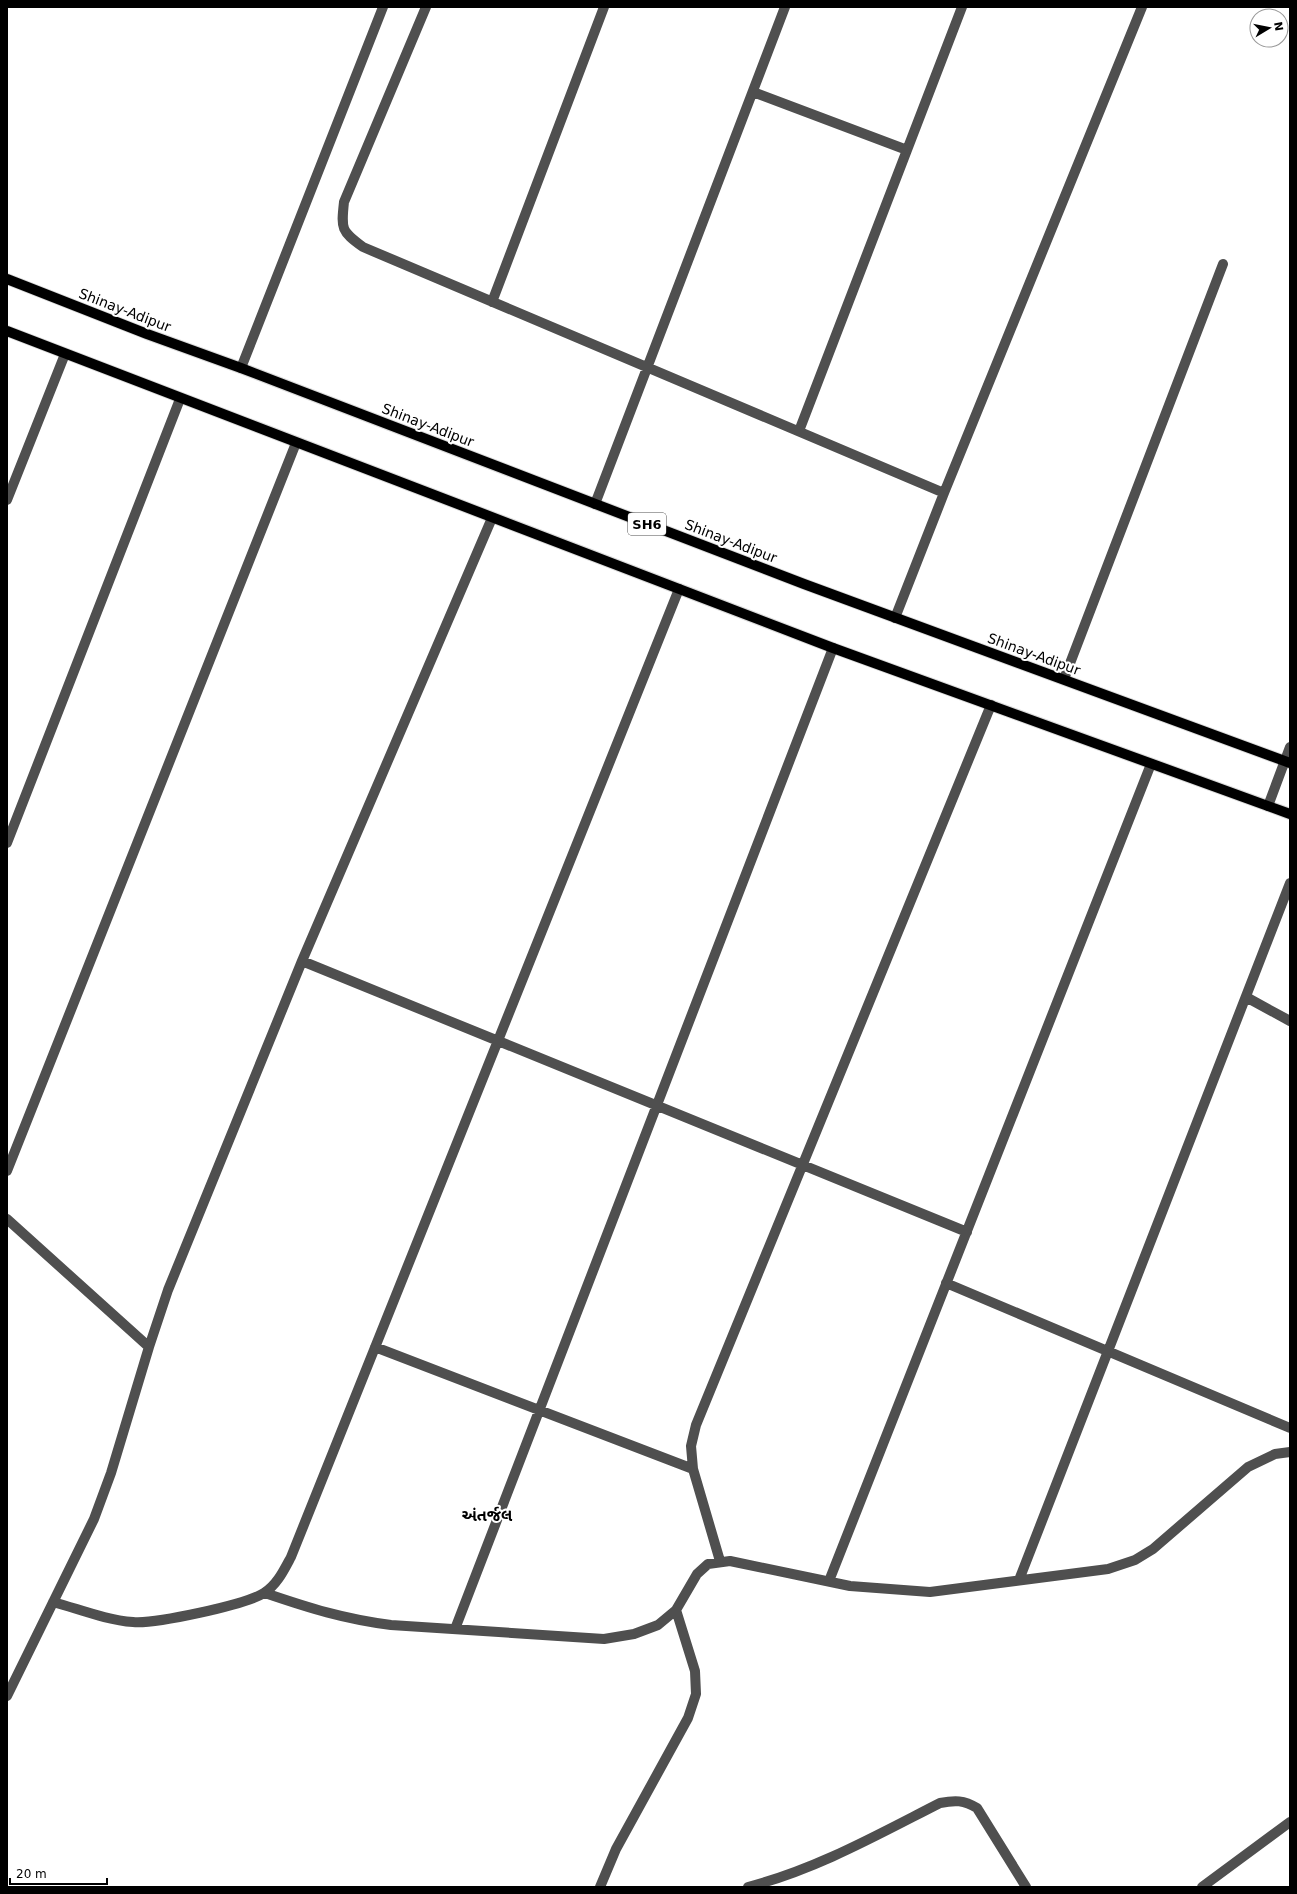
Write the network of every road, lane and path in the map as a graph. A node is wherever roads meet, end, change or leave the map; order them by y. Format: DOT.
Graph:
graph roads {
  1 [pos="383,7"];
  2 [pos="426,7"];
  3 [pos="604,7"];
  4 [pos="785,7"];
  5 [pos="962,7"];
  6 [pos="1142,7"];
  7 [pos="753,92"];
  8 [pos="907,150"];
  9 [pos="1223,264"];
  10 [pos="7,278"];
  11 [pos="492,302"];
  12 [pos="7,331"];
  13 [pos="65,354"];
  14 [pos="648,367"];
  15 [pos="241,368"];
  16 [pos="180,398"];
  17 [pos="799,430"];
  18 [pos="296,443"];
  19 [pos="944,492"];
  20 [pos="7,500"];
  21 [pos="595,504"];
  22 [pos="492,518"];
  23 [pos="679,589"];
  24 [pos="895,618"];
  25 [pos="833,648"];
  26 [pos="1064,679"];
  27 [pos="991,705"];
  28 [pos="1290,747"];
  29 [pos="1288,762"];
  30 [pos="1152,764"];
  31 [pos="1268,806"];
  32 [pos="1290,814"];
  33 [pos="7,843"];
  34 [pos="1290,883"];
  35 [pos="302,962"];
  36 [pos="1246,997"];
  37 [pos="1290,1021"];
  38 [pos="498,1041"];
  39 [pos="656,1106"];
  40 [pos="802,1165"];
  41 [pos="7,1171"];
  42 [pos="7,1218"];
  43 [pos="967,1232"];
  44 [pos="946,1284"];
  45 [pos="149,1347"];
  46 [pos="375,1347"];
  47 [pos="1108,1352"];
  48 [pos="539,1410"];
  49 [pos="1290,1428"];
  50 [pos="1290,1452"];
  51 [pos="693,1469"];
  52 [pos="720,1561"];
  53 [pos="1019,1580"];
  54 [pos="829,1581"];
  55 [pos="265,1593"];
  56 [pos="53,1602"];
  57 [pos="676,1610"];
  58 [pos="455,1629"];
  59 [pos="7,1696"];
  60 [pos="1290,1822"];
  61 [pos="600,1887"];
  62 [pos="748,1887"];
  63 [pos="1026,1887"];
  64 [pos="1202,1887"];
  1 -- 15 [label="street"];
  2 -- 11 [label="street"];
  3 -- 11 [label="street"];
  4 -- 7 [label="street"];
  5 -- 8 [label="street"];
  6 -- 19 [label="street"];
  7 -- 8 [label="street"];
  7 -- 14 [label="street"];
  8 -- 17 [label="street"];
  9 -- 26 [label="street"];
  10 -- 15 [label="main road, Shinay-Adipur / SH6"];
  11 -- 14 [label="street"];
  12 -- 13 [label="main road"];
  13 -- 16 [label="main road"];
  13 -- 20 [label="street"];
  14 -- 17 [label="street"];
  14 -- 21 [label="street"];
  15 -- 21 [label="main road, Shinay-Adipur / SH6"];
  16 -- 18 [label="main road"];
  16 -- 33 [label="street"];
  17 -- 19 [label="street"];
  18 -- 22 [label="main road"];
  18 -- 41 [label="street"];
  19 -- 24 [label="street"];
  21 -- 24 [label="main road, Shinay-Adipur / SH6"];
  22 -- 23 [label="main road"];
  22 -- 35 [label="street"];
  23 -- 25 [label="main road"];
  23 -- 38 [label="street"];
  24 -- 26 [label="main road, Shinay-Adipur / SH6"];
  25 -- 27 [label="main road"];
  25 -- 39 [label="street"];
  26 -- 29 [label="main road, Shinay-Adipur / SH6"];
  27 -- 30 [label="main road"];
  27 -- 40 [label="street"];
  28 -- 29 [label="street"];
  29 -- 31 [label="street"];
  30 -- 31 [label="main road"];
  30 -- 43 [label="street"];
  31 -- 32 [label="main road"];
  34 -- 36 [label="street"];
  35 -- 38 [label="street"];
  35 -- 45 [label="street"];
  36 -- 37 [label="street"];
  36 -- 47 [label="street"];
  38 -- 39 [label="street"];
  38 -- 46 [label="street"];
  39 -- 40 [label="street"];
  39 -- 48 [label="street"];
  40 -- 43 [label="street"];
  40 -- 51 [label="street"];
  42 -- 45 [label="street"];
  43 -- 44 [label="street"];
  44 -- 47 [label="street"];
  44 -- 54 [label="street"];
  45 -- 56 [label="street"];
  46 -- 48 [label="street"];
  46 -- 55 [label="street"];
  47 -- 49 [label="street"];
  47 -- 53 [label="street"];
  48 -- 51 [label="street"];
  48 -- 58 [label="street"];
  50 -- 53 [label="street"];
  51 -- 52 [label="street"];
  52 -- 54 [label="street"];
  52 -- 57 [label="street"];
  53 -- 54 [label="street"];
  55 -- 56 [label="street"];
  55 -- 58 [label="street"];
  56 -- 59 [label="street"];
  57 -- 58 [label="street"];
  57 -- 61 [label="street"];
  60 -- 64 [label="street"];
  62 -- 63 [label="street"];
}
